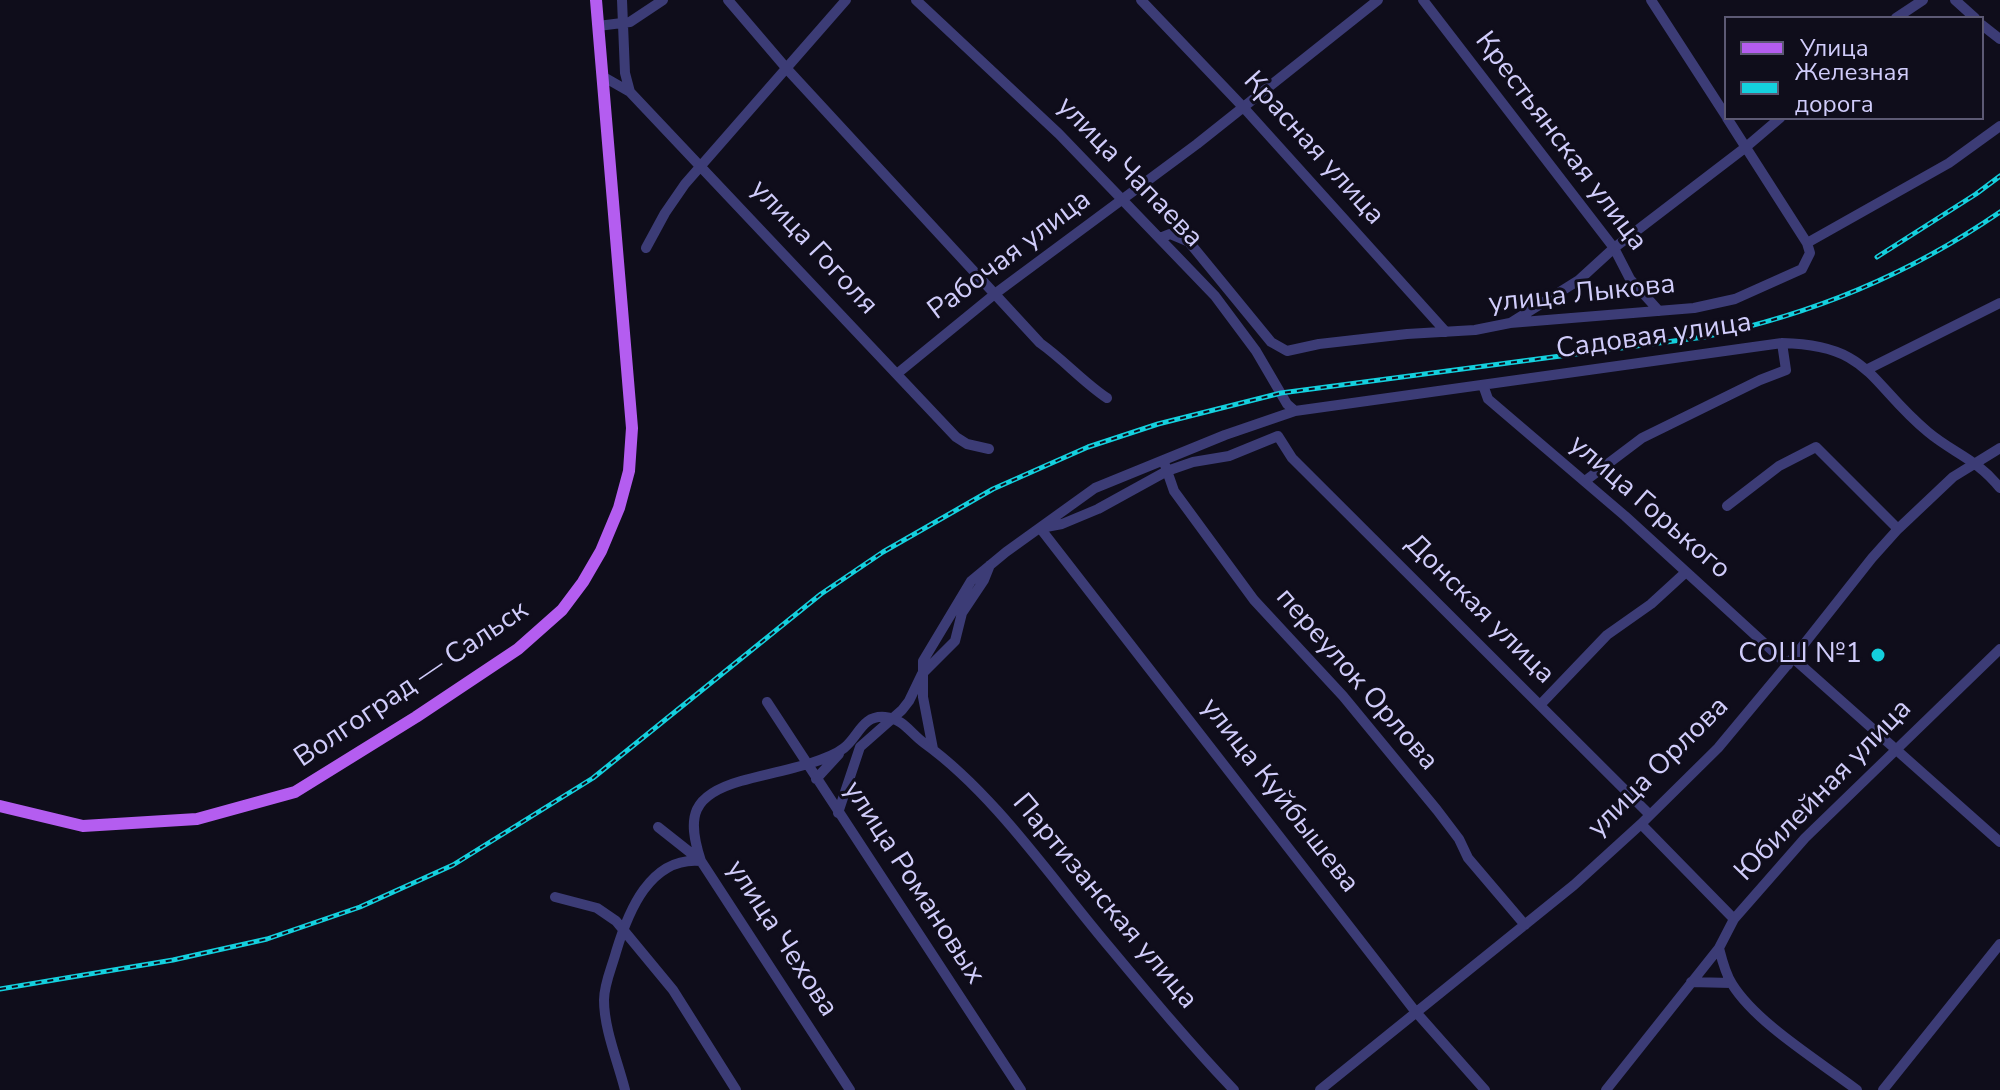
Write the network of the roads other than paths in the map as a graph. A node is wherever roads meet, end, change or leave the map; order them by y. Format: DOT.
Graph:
graph roads {
  1 [pos="596,0"];
  2 [pos="622,0"];
  3 [pos="663,0"];
  4 [pos="728,0"];
  5 [pos="846,0"];
  6 [pos="916,0"];
  7 [pos="1141,0"];
  8 [pos="1378,0"];
  9 [pos="1423,0"];
  10 [pos="1651,0"];
  11 [pos="1923,0"];
  12 [pos="1955,0"];
  13 [pos="1899,16"];
  14 [pos="1973,16"];
  15 [pos="624,23"];
  16 [pos="598,26"];
  17 [pos="1984,27"];
  18 [pos="2000,39"];
  19 [pos="787,69"];
  20 [pos="602,76"];
  21 [pos="630,92"];
  22 [pos="1244,108"];
  23 [pos="1724,112"];
  24 [pos="1729,120"];
  25 [pos="1778,120"];
  26 [pos="2000,126"];
  27 [pos="1746,147"];
  28 [pos="702,165"];
  29 [pos="1122,200"];
  30 [pos="1160,238"];
  31 [pos="1807,243"];
  32 [pos="646,248"];
  33 [pos="1614,248"];
  34 [pos="996,293"];
  35 [pos="2000,303"];
  36 [pos="1659,311"];
  37 [pos="1510,323"];
  38 [pos="1446,332"];
  39 [pos="1782,343"];
  40 [pos="1868,369"];
  41 [pos="898,373"];
  42 [pos="1483,385"];
  43 [pos="1107,398"];
  44 [pos="1295,411"];
  45 [pos="2000,448"];
  46 [pos="989,449"];
  47 [pos="1163,459"];
  48 [pos="1976,462"];
  49 [pos="1167,471"];
  50 [pos="1585,481"];
  51 [pos="2000,488"];
  52 [pos="1727,506"];
  53 [pos="1040,528"];
  54 [pos="1898,529"];
  55 [pos="991,564"];
  56 [pos="1686,572"];
  57 [pos="2000,649"];
  58 [pos="1791,661"];
  59 [pos="922,674"];
  60 [pos="767,702"];
  61 [pos="1540,705"];
  62 [pos="893,718"];
  63 [pos="843,749"];
  64 [pos="933,749"];
  65 [pos="1897,750"];
  66 [pos="806,765"];
  67 [pos="816,779"];
  68 [pos="0,806"];
  69 [pos="838,813"];
  70 [pos="1650,815"];
  71 [pos="1641,824"];
  72 [pos="658,827"];
  73 [pos="2000,842"];
  74 [pos="701,861"];
  75 [pos="555,897"];
  76 [pos="1734,919"];
  77 [pos="620,925"];
  78 [pos="1525,925"];
  79 [pos="2000,944"];
  80 [pos="1719,948"];
  81 [pos="1691,982"];
  82 [pos="1731,983"];
  83 [pos="1415,1011"];
  84 [pos="730,1088"];
  85 [pos="625,1090"];
  86 [pos="850,1090"];
  87 [pos="1021,1090"];
  88 [pos="1234,1090"];
  89 [pos="1320,1090"];
  90 [pos="1485,1090"];
  91 [pos="1606,1090"];
  92 [pos="1857,1090"];
  93 [pos="1883,1090"];
  1 -- 16 [label="main road, Волгоград — Сальск"];
  2 -- 15 [label="street"];
  3 -- 15 [label="street"];
  4 -- 19 [label="street"];
  5 -- 19 [label="street"];
  6 -- 29 [label="street, улица Чапаева"];
  7 -- 22 [label="street, Красная улица"];
  8 -- 22 [label="street, Рабочая улица"];
  9 -- 33 [label="street, Крестьянская улица"];
  10 -- 23 [label="street"];
  11 -- 13 [label="street"];
  12 -- 14 [label="street"];
  15 -- 16 [label="street"];
  15 -- 21 [label="street"];
  16 -- 20 [label="main road, Волгоград — Сальск"];
  17 -- 18 [label="street"];
  19 -- 28 [label="street"];
  19 -- 34 [label="street"];
  20 -- 21 [label="street, улица Гоголя"];
  20 -- 68 [label="main road, Волгоград — Сальск"];
  21 -- 28 [label="street, улица Гоголя"];
  22 -- 29 [label="street, Рабочая улица"];
  22 -- 38 [label="street, Красная улица"];
  24 -- 27 [label="street"];
  25 -- 27 [label="street"];
  26 -- 31 [label="street"];
  27 -- 31 [label="street"];
  27 -- 33 [label="street"];
  28 -- 32 [label="street"];
  28 -- 41 [label="street, улица Гоголя"];
  29 -- 30 [label="street, улица Чапаева"];
  29 -- 34 [label="street, Рабочая улица"];
  30 -- 38 [label="street, улица Лыкова"];
  30 -- 44 [label="street, улица Чапаева"];
  31 -- 36 [label="street, улица Лыкова"];
  33 -- 36 [label="street, Крестьянская улица"];
  33 -- 37 [label="street"];
  34 -- 41 [label="street, Рабочая улица"];
  34 -- 43 [label="street"];
  35 -- 40 [label="street"];
  36 -- 37 [label="street, улица Лыкова"];
  37 -- 38 [label="street, улица Лыкова"];
  39 -- 40 [label="street, Садовая улица"];
  39 -- 42 [label="street, Садовая улица"];
  39 -- 50 [label="street"];
  40 -- 48 [label="street, Садовая улица"];
  41 -- 46 [label="street, улица Гоголя"];
  42 -- 44 [label="street, Садовая улица"];
  42 -- 50 [label="street, улица Горького"];
  44 -- 47 [label="street, Садовая улица"];
  45 -- 48 [label="street, улица Орлова"];
  47 -- 49 [label="street, переулок Орлова"];
  47 -- 53 [label="street, Садовая улица"];
  48 -- 51 [label="street, Садовая улица"];
  48 -- 54 [label="street, улица Орлова"];
  49 -- 53 [label="street"];
  49 -- 61 [label="street, Донская улица"];
  49 -- 78 [label="street, переулок Орлова"];
  50 -- 56 [label="street, улица Горького"];
  52 -- 54 [label="street"];
  53 -- 55 [label="street, Садовая улица"];
  53 -- 83 [label="street, улица Куйбышева"];
  54 -- 58 [label="street, улица Орлова"];
  55 -- 59 [label="street"];
  55 -- 59 [label="street, Садовая улица"];
  56 -- 58 [label="street, улица Горького"];
  56 -- 61 [label="street"];
  57 -- 65 [label="street, Юбилейная улица"];
  58 -- 65 [label="street, улица Горького"];
  58 -- 70 [label="street, улица Орлова"];
  59 -- 62 [label="street"];
  59 -- 64 [label="street"];
  60 -- 66 [label="street, улица Романовых"];
  61 -- 70 [label="street, Донская улица"];
  62 -- 63 [label="street"];
  62 -- 64 [label="street, Партизанская улица"];
  62 -- 69 [label="street"];
  63 -- 66 [label="street"];
  63 -- 67 [label="street"];
  64 -- 88 [label="street, Партизанская улица"];
  65 -- 73 [label="street, улица Горького"];
  65 -- 76 [label="street, Юбилейная улица"];
  66 -- 67 [label="street, улица Романовых"];
  66 -- 74 [label="street"];
  67 -- 69 [label="street, улица Романовых"];
  69 -- 87 [label="street, улица Романовых"];
  70 -- 71 [label="street, улица Орлова"];
  71 -- 76 [label="street"];
  71 -- 78 [label="street, улица Орлова"];
  72 -- 74 [label="street, улица Чехова"];
  74 -- 77 [label="street"];
  74 -- 86 [label="street, улица Чехова"];
  75 -- 77 [label="street"];
  76 -- 80 [label="street, Юбилейная улица"];
  77 -- 84 [label="street"];
  77 -- 85 [label="street"];
  78 -- 83 [label="street, улица Орлова"];
  79 -- 93 [label="street"];
  80 -- 81 [label="street, Юбилейная улица"];
  80 -- 82 [label="street"];
  81 -- 82 [label="street"];
  81 -- 91 [label="street, Юбилейная улица"];
  82 -- 92 [label="street"];
  83 -- 89 [label="street, улица Орлова"];
  83 -- 90 [label="street, улица Куйбышева"];
}
